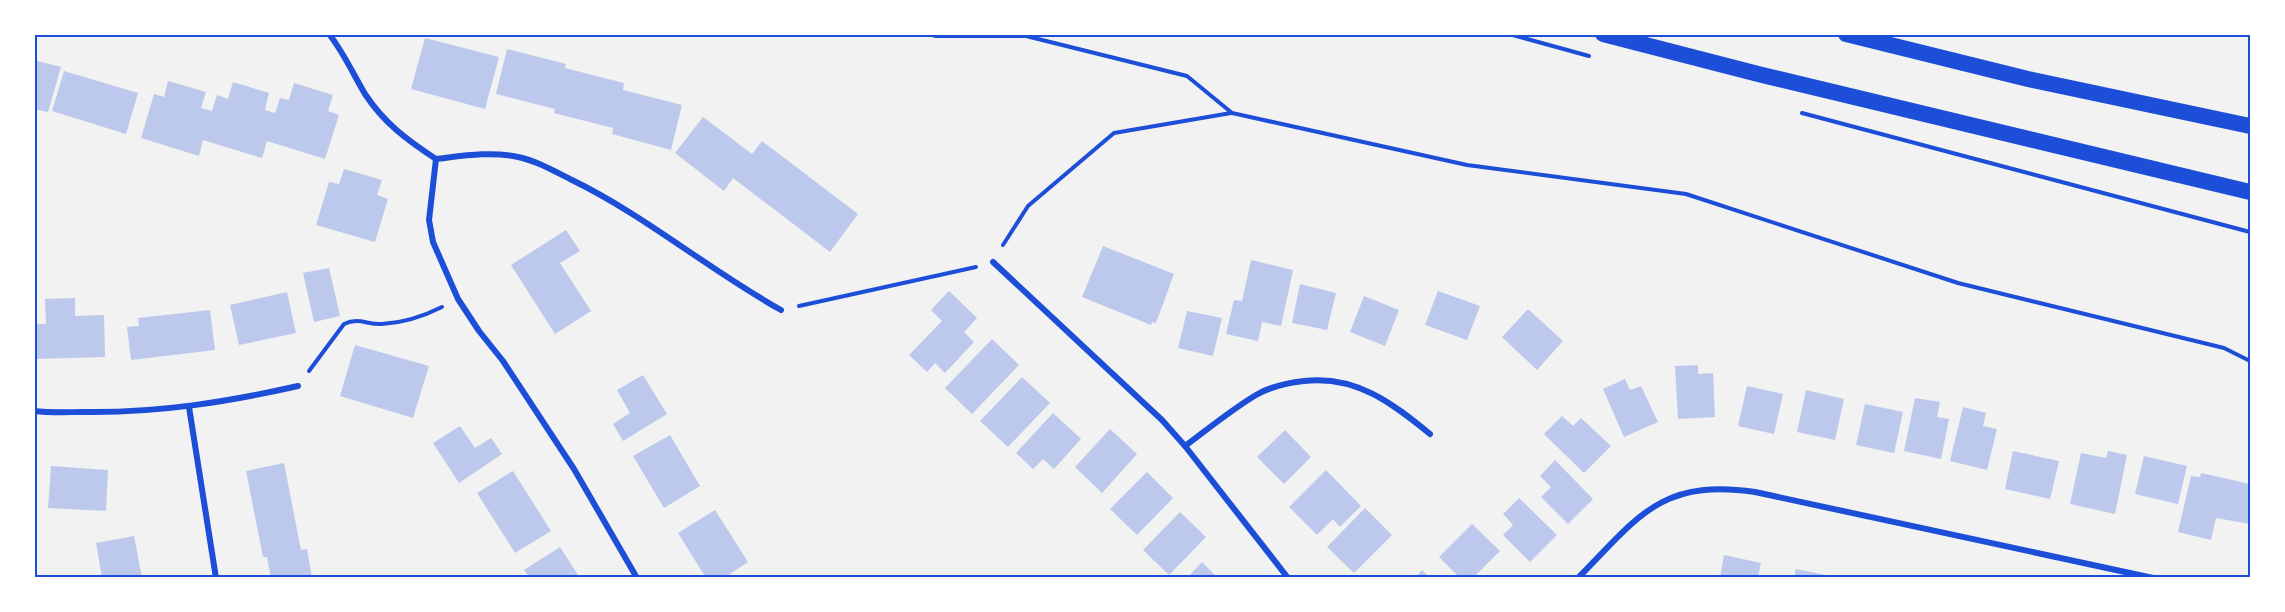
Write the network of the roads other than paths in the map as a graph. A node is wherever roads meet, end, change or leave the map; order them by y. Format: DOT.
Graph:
graph roads {
  1 [pos="329,34"];
  2 [pos="1603,34"];
  3 [pos="1846,34"];
  4 [pos="2250,126"];
  5 [pos="436,159"];
  6 [pos="2250,192"];
  7 [pos="993,262"];
  8 [pos="781,310"];
  9 [pos="298,386"];
  10 [pos="189,407"];
  11 [pos="34,411"];
  12 [pos="1430,434"];
  13 [pos="1185,446"];
  14 [pos="216,578"];
  15 [pos="637,578"];
  16 [pos="1288,578"];
  17 [pos="1578,578"];
  18 [pos="2153,578"];
  1 -- 5 [label="street"];
  2 -- 6 [label="highway"];
  3 -- 4 [label="highway"];
  5 -- 8 [label="street"];
  5 -- 15 [label="street"];
  7 -- 13 [label="street"];
  9 -- 10 [label="street"];
  10 -- 11 [label="street"];
  10 -- 14 [label="street"];
  12 -- 13 [label="street"];
  13 -- 16 [label="street"];
  17 -- 18 [label="street"];
}
